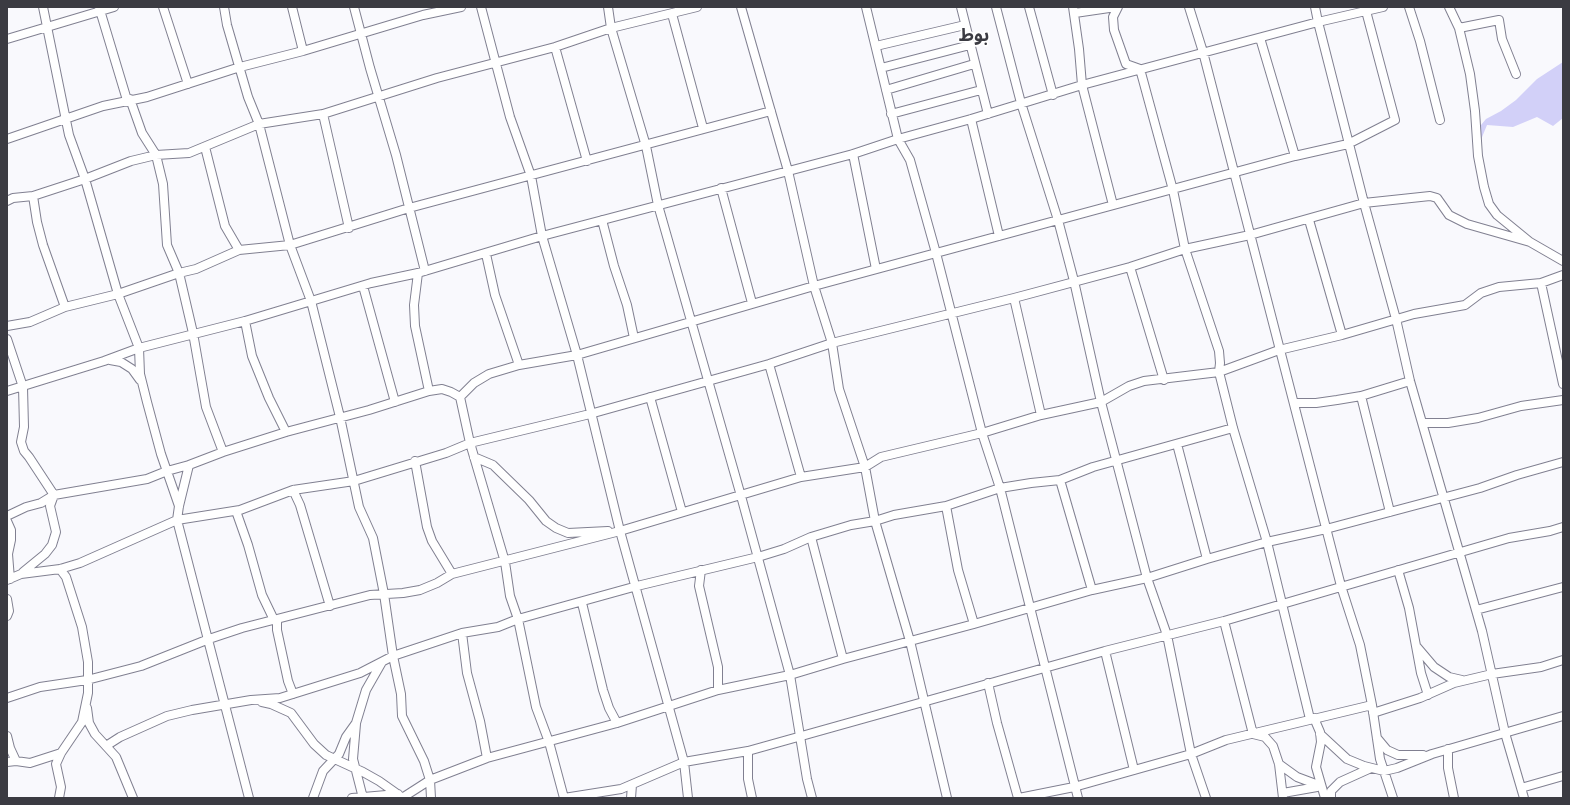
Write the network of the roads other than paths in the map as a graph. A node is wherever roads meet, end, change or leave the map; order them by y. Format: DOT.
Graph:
graph roads {
  1 [pos="43,7"];
  2 [pos="114,7"];
  3 [pos="163,7"];
  4 [pos="224,7"];
  5 [pos="292,7"];
  6 [pos="354,7"];
  7 [pos="420,7"];
  8 [pos="461,7"];
  9 [pos="481,7"];
  10 [pos="608,7"];
  11 [pos="697,7"];
  12 [pos="741,7"];
  13 [pos="866,7"];
  14 [pos="961,7"];
  15 [pos="996,7"];
  16 [pos="1029,7"];
  17 [pos="1117,7"];
  18 [pos="1189,7"];
  19 [pos="1315,7"];
  20 [pos="1383,7"];
  21 [pos="1409,7"];
  22 [pos="1449,7"];
  23 [pos="99,9"];
  24 [pos="1074,10"];
  25 [pos="1366,11"];
  26 [pos="672,14"];
  27 [pos="423,15"];
  28 [pos="1318,22"];
  29 [pos="965,25"];
  30 [pos="48,26"];
  31 [pos="611,28"];
  32 [pos="1459,28"];
  33 [pos="362,34"];
  34 [pos="1260,38"];
  35 [pos="7,39"];
  36 [pos="970,45"];
  37 [pos="876,46"];
  38 [pos="555,47"];
  39 [pos="303,51"];
  40 [pos="1202,52"];
  41 [pos="495,63"];
  42 [pos="974,64"];
  43 [pos="240,67"];
  44 [pos="881,68"];
  45 [pos="1140,69"];
  46 [pos="1516,74"];
  47 [pos="188,84"];
  48 [pos="1082,85"];
  49 [pos="886,90"];
  50 [pos="981,90"];
  51 [pos="1053,94"];
  52 [pos="379,96"];
  53 [pos="129,100"];
  54 [pos="1021,103"];
  55 [pos="771,111"];
  56 [pos="322,114"];
  57 [pos="891,114"];
  58 [pos="988,114"];
  59 [pos="67,119"];
  60 [pos="971,119"];
  61 [pos="1440,120"];
  62 [pos="259,124"];
  63 [pos="703,128"];
  64 [pos="7,139"];
  65 [pos="898,139"];
  66 [pos="1348,144"];
  67 [pos="646,146"];
  68 [pos="205,148"];
  69 [pos="852,154"];
  70 [pos="156,155"];
  71 [pos="1295,156"];
  72 [pos="587,161"];
  73 [pos="788,171"];
  74 [pos="1234,173"];
  75 [pos="531,176"];
  76 [pos="85,179"];
  77 [pos="722,188"];
  78 [pos="1173,190"];
  79 [pos="33,196"];
  80 [pos="7,201"];
  81 [pos="1364,203"];
  82 [pos="658,205"];
  83 [pos="1114,205"];
  84 [pos="409,208"];
  85 [pos="602,220"];
  86 [pos="1058,220"];
  87 [pos="1308,220"];
  88 [pos="349,228"];
  89 [pos="1250,235"];
  90 [pos="542,236"];
  91 [pos="999,236"];
  92 [pos="1530,242"];
  93 [pos="290,245"];
  94 [pos="1185,249"];
  95 [pos="239,250"];
  96 [pos="936,253"];
  97 [pos="486,254"];
  98 [pos="1563,261"];
  99 [pos="1130,267"];
  100 [pos="876,269"];
  101 [pos="421,272"];
  102 [pos="179,273"];
  103 [pos="1563,275"];
  104 [pos="1074,281"];
  105 [pos="1541,283"];
  106 [pos="363,286"];
  107 [pos="814,286"];
  108 [pos="118,294"];
  109 [pos="1014,298"];
  110 [pos="311,301"];
  111 [pos="752,303"];
  112 [pos="65,307"];
  113 [pos="952,314"];
  114 [pos="1396,319"];
  115 [pos="245,321"];
  116 [pos="690,321"];
  117 [pos="7,326"];
  118 [pos="193,334"];
  119 [pos="1342,336"];
  120 [pos="634,338"];
  121 [pos="7,339"];
  122 [pos="832,343"];
  123 [pos="139,348"];
  124 [pos="1279,350"];
  125 [pos="577,355"];
  126 [pos="109,359"];
  127 [pos="769,364"];
  128 [pos="519,365"];
  129 [pos="1219,372"];
  130 [pos="708,379"];
  131 [pos="1164,380"];
  132 [pos="1410,381"];
  133 [pos="142,382"];
  134 [pos="1563,384"];
  135 [pos="23,387"];
  136 [pos="7,390"];
  137 [pos="429,391"];
  138 [pos="650,396"];
  139 [pos="1361,396"];
  140 [pos="460,397"];
  141 [pos="1563,400"];
  142 [pos="395,402"];
  143 [pos="1101,402"];
  144 [pos="1294,403"];
  145 [pos="590,414"];
  146 [pos="1041,415"];
  147 [pos="340,417"];
  148 [pos="1423,422"];
  149 [pos="1233,428"];
  150 [pos="286,432"];
  151 [pos="982,433"];
  152 [pos="470,443"];
  153 [pos="1177,444"];
  154 [pos="223,452"];
  155 [pos="474,457"];
  156 [pos="1117,460"];
  157 [pos="415,461"];
  158 [pos="1563,462"];
  159 [pos="189,465"];
  160 [pos="865,467"];
  161 [pos="167,471"];
  162 [pos="801,477"];
  163 [pos="1060,480"];
  164 [pos="354,481"];
  165 [pos="1000,488"];
  166 [pos="293,490"];
  167 [pos="54,495"];
  168 [pos="742,496"];
  169 [pos="1444,497"];
  170 [pos="179,506"];
  171 [pos="946,506"];
  172 [pos="236,511"];
  173 [pos="682,512"];
  174 [pos="1390,512"];
  175 [pos="7,516"];
  176 [pos="177,520"];
  177 [pos="7,521"];
  178 [pos="875,522"];
  179 [pos="1563,527"];
  180 [pos="1326,529"];
  181 [pos="620,531"];
  182 [pos="811,537"];
  183 [pos="1267,542"];
  184 [pos="1458,554"];
  185 [pos="758,557"];
  186 [pos="1207,559"];
  187 [pos="505,562"];
  188 [pos="60,569"];
  189 [pos="701,570"];
  190 [pos="1398,570"];
  191 [pos="21,574"];
  192 [pos="452,574"];
  193 [pos="1147,578"];
  194 [pos="8,579"];
  195 [pos="637,586"];
  196 [pos="1341,586"];
  197 [pos="1563,587"];
  198 [pos="1092,590"];
  199 [pos="384,594"];
  200 [pos="7,599"];
  201 [pos="582,603"];
  202 [pos="1283,604"];
  203 [pos="330,606"];
  204 [pos="1031,607"];
  205 [pos="1476,610"];
  206 [pos="7,616"];
  207 [pos="518,619"];
  208 [pos="275,620"];
  209 [pos="1224,621"];
  210 [pos="974,624"];
  211 [pos="462,633"];
  212 [pos="1167,635"];
  213 [pos="209,639"];
  214 [pos="910,641"];
  215 [pos="1415,643"];
  216 [pos="1106,651"];
  217 [pos="393,656"];
  218 [pos="843,659"];
  219 [pos="1563,660"];
  220 [pos="383,661"];
  221 [pos="1046,668"];
  222 [pos="1492,674"];
  223 [pos="790,676"];
  224 [pos="87,680"];
  225 [pos="1463,680"];
  226 [pos="988,683"];
  227 [pos="718,690"];
  228 [pos="293,694"];
  229 [pos="1428,695"];
  230 [pos="7,698"];
  231 [pos="251,700"];
  232 [pos="924,701"];
  233 [pos="87,704"];
  234 [pos="225,705"];
  235 [pos="668,707"];
  236 [pos="1372,709"];
  237 [pos="1563,716"];
  238 [pos="1312,719"];
  239 [pos="356,723"];
  240 [pos="617,723"];
  241 [pos="1504,733"];
  242 [pos="1252,734"];
  243 [pos="1320,734"];
  244 [pos="801,735"];
  245 [pos="7,736"];
  246 [pos="1376,736"];
  247 [pos="549,742"];
  248 [pos="106,746"];
  249 [pos="1448,749"];
  250 [pos="748,751"];
  251 [pos="61,753"];
  252 [pos="1191,754"];
  253 [pos="1432,754"];
  254 [pos="487,758"];
  255 [pos="335,759"];
  256 [pos="16,761"];
  257 [pos="7,762"];
  258 [pos="684,762"];
  259 [pos="1279,764"];
  260 [pos="354,768"];
  261 [pos="1371,768"];
  262 [pos="1134,770"];
  263 [pos="1384,771"];
  264 [pos="1563,776"];
  265 [pos="430,780"];
  266 [pos="632,785"];
  267 [pos="1321,786"];
  268 [pos="1074,787"];
  269 [pos="1521,788"];
  270 [pos="1283,796"];
  271 [pos="363,797"];
  272 [pos="401,797"];
  273 [pos="59,798"];
  274 [pos="133,798"];
  275 [pos="249,798"];
  276 [pos="313,798"];
  277 [pos="352,798"];
  278 [pos="431,798"];
  279 [pos="564,798"];
  280 [pos="631,798"];
  281 [pos="688,798"];
  282 [pos="752,798"];
  283 [pos="812,798"];
  284 [pos="947,798"];
  285 [pos="1019,798"];
  286 [pos="1078,798"];
  287 [pos="1206,798"];
  288 [pos="1325,798"];
  289 [pos="1331,798"];
  290 [pos="1393,798"];
  291 [pos="1454,798"];
  292 [pos="1524,798"];
  1 -- 30 [label="street"];
  2 -- 23 [label="street"];
  3 -- 47 [label="street"];
  4 -- 43 [label="street"];
  5 -- 39 [label="street"];
  6 -- 33 [label="street"];
  7 -- 27 [label="street"];
  8 -- 27 [label="street"];
  9 -- 41 [label="street"];
  10 -- 31 [label="street"];
  11 -- 26 [label="street"];
  12 -- 55 [label="street"];
  13 -- 37 [label="street"];
  14 -- 29 [label="street"];
  15 -- 54 [label="street"];
  16 -- 51 [label="street"];
  17 -- 24 [label="street"];
  17 -- 45 [label="street"];
  18 -- 40 [label="street"];
  19 -- 28 [label="street"];
  20 -- 25 [label="street"];
  21 -- 61 [label="street"];
  22 -- 32 [label="street"];
  23 -- 30 [label="street"];
  23 -- 53 [label="street"];
  24 -- 48 [label="street"];
  25 -- 28 [label="street"];
  25 -- 66 [label="street"];
  26 -- 31 [label="street"];
  26 -- 63 [label="street"];
  27 -- 33 [label="street"];
  28 -- 34 [label="street"];
  28 -- 66 [label="street"];
  29 -- 36 [label="street"];
  29 -- 37 [label="street"];
  30 -- 35 [label="street"];
  30 -- 59 [label="street"];
  31 -- 38 [label="street"];
  31 -- 67 [label="street"];
  32 -- 46 [label="street"];
  32 -- 92 [label="street"];
  33 -- 39 [label="street"];
  33 -- 52 [label="street"];
  34 -- 40 [label="street"];
  34 -- 71 [label="street"];
  36 -- 42 [label="street"];
  36 -- 44 [label="street"];
  37 -- 44 [label="street"];
  38 -- 41 [label="street"];
  38 -- 72 [label="street"];
  39 -- 43 [label="street"];
  40 -- 45 [label="street"];
  40 -- 74 [label="street"];
  41 -- 52 [label="street"];
  41 -- 75 [label="street"];
  42 -- 49 [label="street"];
  42 -- 50 [label="street"];
  43 -- 47 [label="street"];
  43 -- 62 [label="street"];
  44 -- 49 [label="street"];
  45 -- 48 [label="street"];
  45 -- 78 [label="street"];
  47 -- 53 [label="street"];
  48 -- 51 [label="street"];
  48 -- 83 [label="street"];
  49 -- 57 [label="street"];
  50 -- 57 [label="street"];
  50 -- 58 [label="street"];
  51 -- 54 [label="street"];
  52 -- 56 [label="street"];
  52 -- 84 [label="street"];
  53 -- 59 [label="street"];
  53 -- 70 [label="street"];
  54 -- 58 [label="street"];
  54 -- 86 [label="street"];
  55 -- 63 [label="street"];
  55 -- 73 [label="street"];
  56 -- 62 [label="street"];
  56 -- 88 [label="street"];
  57 -- 65 [label="street"];
  58 -- 60 [label="street"];
  59 -- 64 [label="street"];
  59 -- 76 [label="street"];
  60 -- 65 [label="street"];
  60 -- 91 [label="street"];
  62 -- 68 [label="street"];
  62 -- 93 [label="street"];
  63 -- 67 [label="street"];
  65 -- 69 [label="street"];
  65 -- 96 [label="street"];
  66 -- 71 [label="street"];
  66 -- 81 [label="street"];
  67 -- 72 [label="street"];
  67 -- 82 [label="street"];
  68 -- 70 [label="street"];
  68 -- 95 [label="street"];
  69 -- 73 [label="street"];
  69 -- 100 [label="street"];
  70 -- 76 [label="street"];
  70 -- 102 [label="street"];
  71 -- 74 [label="street"];
  72 -- 75 [label="street"];
  73 -- 77 [label="street"];
  73 -- 107 [label="street"];
  74 -- 78 [label="street"];
  74 -- 89 [label="street"];
  75 -- 84 [label="street"];
  75 -- 90 [label="street"];
  76 -- 79 [label="street"];
  76 -- 108 [label="street"];
  77 -- 82 [label="street"];
  77 -- 111 [label="street"];
  78 -- 83 [label="street"];
  78 -- 94 [label="street"];
  79 -- 80 [label="street"];
  79 -- 112 [label="street"];
  81 -- 87 [label="street"];
  81 -- 92 [label="street"];
  81 -- 114 [label="street"];
  82 -- 85 [label="street"];
  82 -- 116 [label="street"];
  83 -- 86 [label="street"];
  84 -- 88 [label="street"];
  84 -- 101 [label="street"];
  85 -- 90 [label="street"];
  85 -- 120 [label="street"];
  86 -- 91 [label="street"];
  86 -- 104 [label="street"];
  87 -- 89 [label="street"];
  87 -- 119 [label="street"];
  88 -- 93 [label="street"];
  89 -- 94 [label="street"];
  89 -- 124 [label="street"];
  90 -- 97 [label="street"];
  90 -- 125 [label="street"];
  91 -- 96 [label="street"];
  92 -- 98 [label="street"];
  93 -- 95 [label="street"];
  93 -- 110 [label="street"];
  94 -- 99 [label="street"];
  94 -- 129 [label="street"];
  95 -- 102 [label="street"];
  96 -- 100 [label="street"];
  96 -- 113 [label="street"];
  97 -- 101 [label="street"];
  97 -- 128 [label="street"];
  99 -- 104 [label="street"];
  99 -- 131 [label="street"];
  100 -- 107 [label="street"];
  101 -- 106 [label="street"];
  101 -- 137 [label="street"];
  102 -- 108 [label="street"];
  102 -- 118 [label="street"];
  103 -- 105 [label="street"];
  104 -- 109 [label="street"];
  104 -- 143 [label="street"];
  105 -- 114 [label="street"];
  105 -- 134 [label="street"];
  106 -- 110 [label="street"];
  106 -- 142 [label="street"];
  107 -- 111 [label="street"];
  107 -- 122 [label="street"];
  108 -- 112 [label="street"];
  108 -- 123 [label="street"];
  109 -- 113 [label="street"];
  109 -- 146 [label="street"];
  110 -- 115 [label="street"];
  110 -- 147 [label="street"];
  111 -- 116 [label="street"];
  112 -- 117 [label="street"];
  113 -- 122 [label="street"];
  113 -- 151 [label="street"];
  114 -- 119 [label="street"];
  114 -- 132 [label="street"];
  115 -- 118 [label="street"];
  115 -- 150 [label="street"];
  116 -- 120 [label="street"];
  116 -- 130 [label="street"];
  118 -- 123 [label="street"];
  118 -- 154 [label="street"];
  119 -- 124 [label="street"];
  120 -- 125 [label="street"];
  121 -- 135 [label="street"];
  122 -- 127 [label="street"];
  122 -- 160 [label="street"];
  123 -- 126 [label="street"];
  123 -- 133 [label="street"];
  124 -- 129 [label="street"];
  124 -- 144 [label="street"];
  125 -- 128 [label="street"];
  125 -- 145 [label="street"];
  126 -- 133 [label="street"];
  126 -- 135 [label="street"];
  127 -- 130 [label="street"];
  127 -- 162 [label="street"];
  128 -- 140 [label="street"];
  129 -- 131 [label="street"];
  129 -- 149 [label="street"];
  130 -- 138 [label="street"];
  130 -- 168 [label="street"];
  131 -- 143 [label="street"];
  132 -- 139 [label="street"];
  132 -- 148 [label="street"];
  133 -- 161 [label="street"];
  135 -- 136 [label="street"];
  135 -- 167 [label="street"];
  137 -- 140 [label="street"];
  137 -- 142 [label="street"];
  138 -- 145 [label="street"];
  138 -- 173 [label="street"];
  139 -- 144 [label="street"];
  139 -- 174 [label="street"];
  140 -- 152 [label="street"];
  141 -- 148 [label="street"];
  142 -- 147 [label="street"];
  143 -- 146 [label="street"];
  143 -- 156 [label="street"];
  144 -- 180 [label="street"];
  145 -- 152 [label="street"];
  145 -- 181 [label="street"];
  146 -- 151 [label="street"];
  147 -- 150 [label="street"];
  147 -- 164 [label="street"];
  148 -- 169 [label="street"];
  149 -- 153 [label="street"];
  149 -- 183 [label="street"];
  150 -- 154 [label="street"];
  151 -- 160 [label="street"];
  151 -- 165 [label="street"];
  152 -- 155 [label="street"];
  152 -- 157 [label="street"];
  153 -- 156 [label="street"];
  153 -- 186 [label="street"];
  154 -- 159 [label="street"];
  155 -- 181 [label="street"];
  155 -- 187 [label="street"];
  156 -- 163 [label="street"];
  156 -- 193 [label="street"];
  157 -- 164 [label="street"];
  157 -- 192 [label="street"];
  158 -- 169 [label="street"];
  159 -- 161 [label="street"];
  159 -- 170 [label="street"];
  160 -- 162 [label="street"];
  160 -- 178 [label="street"];
  161 -- 167 [label="street"];
  161 -- 170 [label="street"];
  162 -- 168 [label="street"];
  163 -- 165 [label="street"];
  163 -- 198 [label="street"];
  164 -- 166 [label="street"];
  164 -- 199 [label="street"];
  165 -- 171 [label="street"];
  165 -- 204 [label="street"];
  166 -- 172 [label="street"];
  166 -- 203 [label="street"];
  167 -- 175 [label="street"];
  167 -- 191 [label="street"];
  168 -- 173 [label="street"];
  168 -- 185 [label="street"];
  169 -- 174 [label="street"];
  169 -- 184 [label="street"];
  170 -- 176 [label="street"];
  171 -- 178 [label="street"];
  171 -- 210 [label="street"];
  172 -- 176 [label="street"];
  172 -- 208 [label="street"];
  173 -- 181 [label="street"];
  174 -- 180 [label="street"];
  176 -- 188 [label="street"];
  176 -- 213 [label="street"];
  177 -- 194 [label="street"];
  178 -- 182 [label="street"];
  178 -- 214 [label="street"];
  179 -- 184 [label="street"];
  180 -- 183 [label="street"];
  180 -- 196 [label="street"];
  181 -- 187 [label="street"];
  181 -- 195 [label="street"];
  182 -- 185 [label="street"];
  182 -- 218 [label="street"];
  183 -- 186 [label="street"];
  183 -- 202 [label="street"];
  184 -- 190 [label="street"];
  184 -- 205 [label="street"];
  185 -- 189 [label="street"];
  185 -- 223 [label="street"];
  186 -- 193 [label="street"];
  187 -- 192 [label="street"];
  187 -- 207 [label="street"];
  188 -- 191 [label="street"];
  188 -- 224 [label="street"];
  189 -- 195 [label="street"];
  189 -- 227 [label="street"];
  190 -- 196 [label="street"];
  190 -- 215 [label="street"];
  191 -- 194 [label="street"];
  192 -- 199 [label="street"];
  193 -- 198 [label="street"];
  193 -- 212 [label="street"];
  195 -- 201 [label="street"];
  195 -- 235 [label="street"];
  196 -- 202 [label="street"];
  196 -- 236 [label="street"];
  197 -- 205 [label="street"];
  198 -- 204 [label="street"];
  199 -- 203 [label="street"];
  199 -- 217 [label="street"];
  200 -- 206 [label="street"];
  201 -- 207 [label="street"];
  201 -- 240 [label="street"];
  202 -- 209 [label="street"];
  202 -- 238 [label="street"];
  203 -- 208 [label="street"];
  204 -- 210 [label="street"];
  204 -- 221 [label="street"];
  205 -- 222 [label="street"];
  207 -- 211 [label="street"];
  207 -- 247 [label="street"];
  208 -- 213 [label="street"];
  208 -- 228 [label="street"];
  209 -- 212 [label="street"];
  209 -- 242 [label="street"];
  210 -- 214 [label="street"];
  211 -- 217 [label="street"];
  211 -- 254 [label="street"];
  212 -- 216 [label="street"];
  212 -- 252 [label="street"];
  213 -- 224 [label="street"];
  213 -- 234 [label="street"];
  214 -- 218 [label="street"];
  214 -- 232 [label="street"];
  215 -- 225 [label="street"];
  215 -- 229 [label="street"];
  216 -- 221 [label="street"];
  216 -- 262 [label="street"];
  217 -- 220 [label="street"];
  217 -- 265 [label="street"];
  218 -- 223 [label="street"];
  219 -- 222 [label="street"];
  220 -- 228 [label="street"];
  220 -- 239 [label="street"];
  221 -- 226 [label="street"];
  221 -- 268 [label="street"];
  222 -- 225 [label="street"];
  222 -- 241 [label="street"];
  223 -- 227 [label="street"];
  223 -- 244 [label="street"];
  224 -- 230 [label="street"];
  224 -- 233 [label="street"];
  225 -- 229 [label="street"];
  226 -- 232 [label="street"];
  226 -- 285 [label="street"];
  227 -- 235 [label="street"];
  228 -- 231 [label="street"];
  229 -- 236 [label="street"];
  231 -- 234 [label="street"];
  231 -- 255 [label="street"];
  232 -- 244 [label="street"];
  232 -- 284 [label="street"];
  233 -- 248 [label="street"];
  233 -- 251 [label="street"];
  234 -- 248 [label="street"];
  234 -- 275 [label="street"];
  235 -- 240 [label="street"];
  235 -- 258 [label="street"];
  236 -- 238 [label="street"];
  236 -- 246 [label="street"];
  237 -- 241 [label="street"];
  238 -- 242 [label="street"];
  238 -- 243 [label="street"];
  239 -- 255 [label="street"];
  239 -- 260 [label="street"];
  240 -- 247 [label="street"];
  241 -- 249 [label="street"];
  241 -- 269 [label="street"];
  242 -- 252 [label="street"];
  242 -- 259 [label="street"];
  243 -- 261 [label="street"];
  243 -- 267 [label="street"];
  244 -- 250 [label="street"];
  244 -- 283 [label="street"];
  245 -- 256 [label="street"];
  246 -- 253 [label="street"];
  246 -- 263 [label="street"];
  247 -- 254 [label="street"];
  247 -- 279 [label="street"];
  248 -- 274 [label="street"];
  249 -- 253 [label="street"];
  249 -- 291 [label="street"];
  250 -- 258 [label="street"];
  250 -- 282 [label="street"];
  251 -- 256 [label="street"];
  251 -- 273 [label="street"];
  252 -- 262 [label="street"];
  252 -- 287 [label="street"];
  253 -- 263 [label="street"];
  254 -- 265 [label="street"];
  255 -- 260 [label="street"];
  255 -- 276 [label="street"];
  256 -- 257 [label="street"];
  258 -- 266 [label="street"];
  258 -- 281 [label="street"];
  259 -- 267 [label="street"];
  259 -- 270 [label="street"];
  260 -- 271 [label="street"];
  260 -- 272 [label="street"];
  261 -- 263 [label="street"];
  261 -- 289 [label="street"];
  262 -- 268 [label="street"];
  263 -- 290 [label="street"];
  264 -- 269 [label="street"];
  265 -- 272 [label="street"];
  265 -- 278 [label="street"];
  266 -- 279 [label="street"];
  266 -- 280 [label="street"];
  267 -- 270 [label="street"];
  267 -- 288 [label="street"];
  268 -- 285 [label="street"];
  268 -- 286 [label="street"];
  269 -- 292 [label="street"];
  271 -- 272 [label="street"];
  271 -- 277 [label="street"];
}
